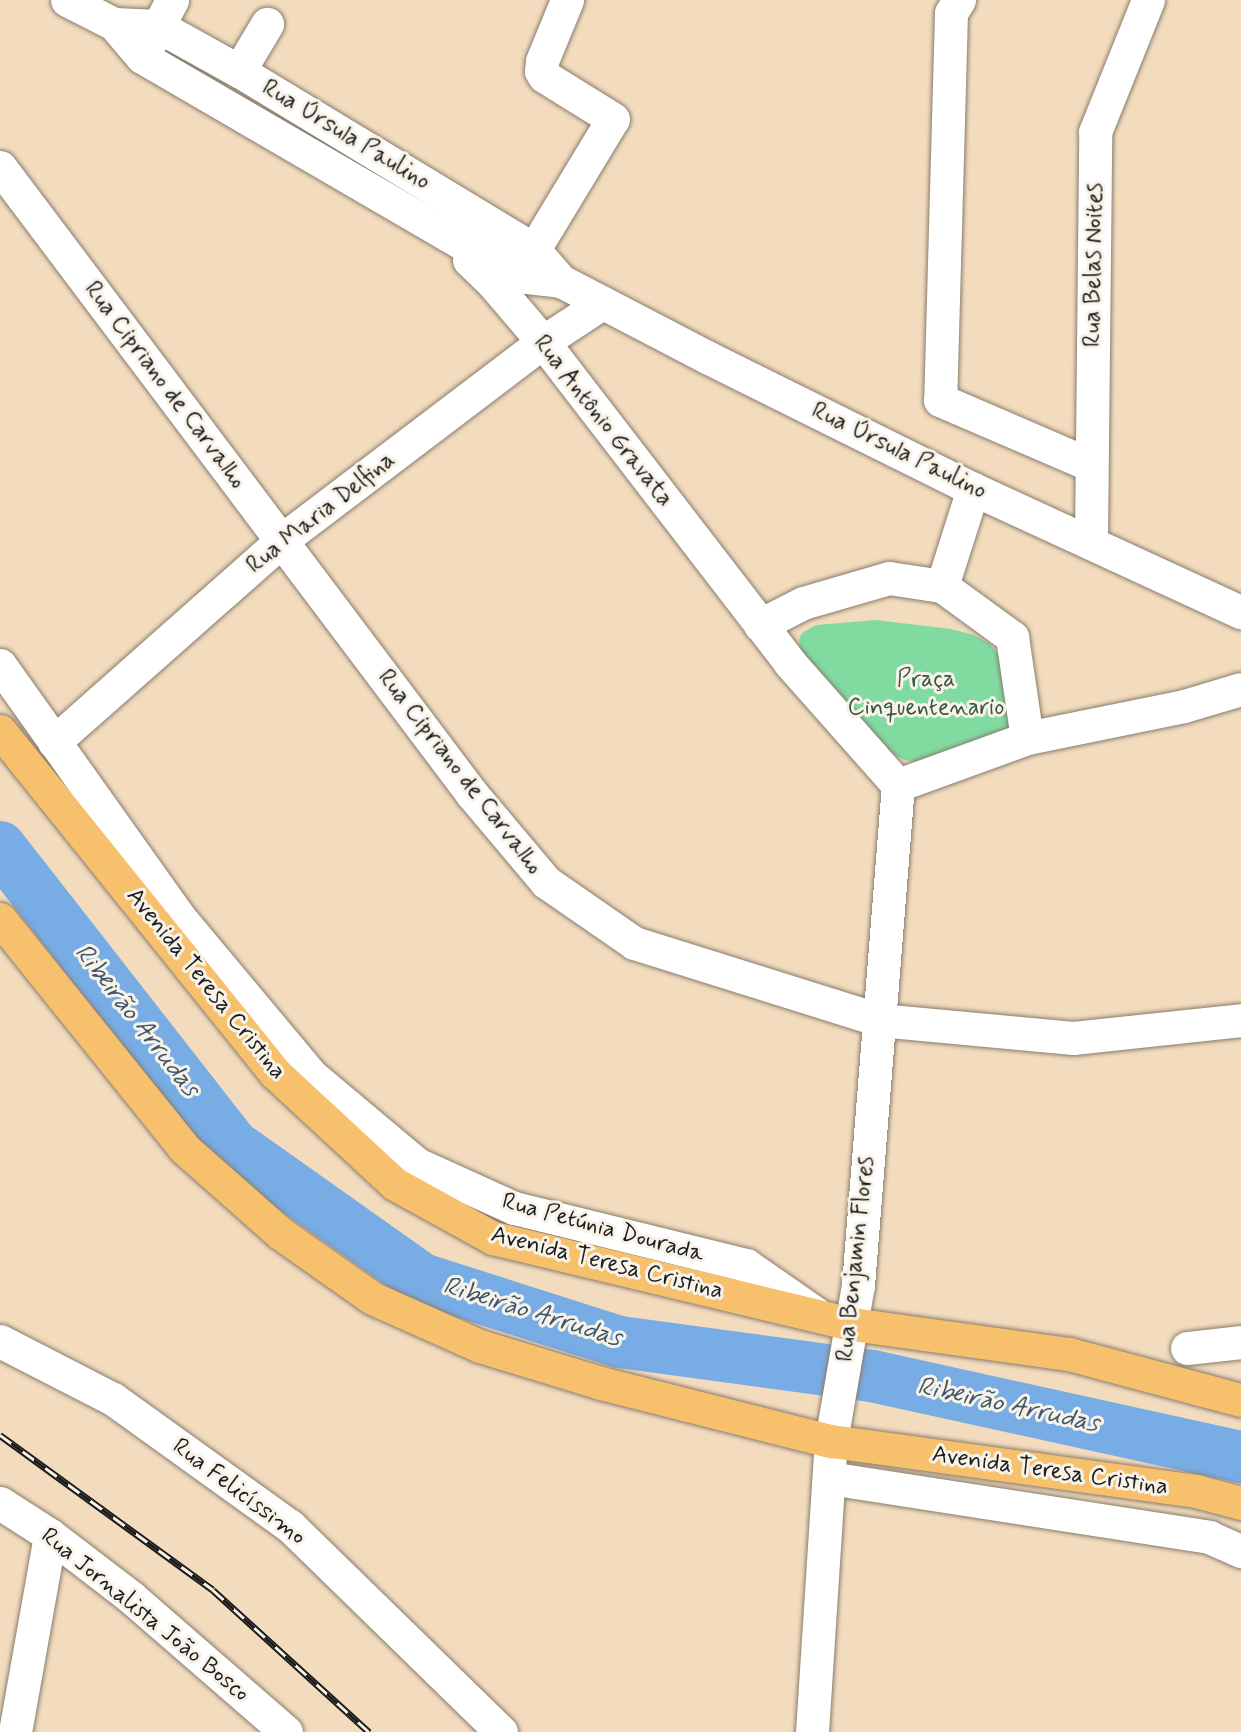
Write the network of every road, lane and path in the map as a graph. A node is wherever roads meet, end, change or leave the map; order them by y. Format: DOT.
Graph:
graph roads {
  1 [pos="67,0"];
  2 [pos="958,0"];
  3 [pos="1148,0"];
  4 [pos="562,2"];
  5 [pos="165,13"];
  6 [pos="114,24"];
  7 [pos="267,24"];
  8 [pos="142,57"];
  9 [pos="239,71"];
  10 [pos="0,167"];
  11 [pos="435,227"];
  12 [pos="526,262"];
  13 [pos="602,303"];
  14 [pos="543,342"];
  15 [pos="1091,465"];
  16 [pos="973,489"];
  17 [pos="282,540"];
  18 [pos="1091,541"];
  19 [pos="942,586"];
  20 [pos="1241,612"];
  21 [pos="760,625"];
  22 [pos="0,665"];
  23 [pos="1241,689"];
  24 [pos="0,731"];
  25 [pos="1027,738"];
  26 [pos="54,742"];
  27 [pos="898,785"];
  28 [pos="0,919"];
  29 [pos="879,1020"];
  30 [pos="1241,1020"];
  31 [pos="820,1316"];
  32 [pos="850,1333"];
  33 [pos="0,1341"];
  34 [pos="1241,1342"];
  35 [pos="1187,1347"];
  36 [pos="1241,1400"];
  37 [pos="833,1431"];
  38 [pos="932,1455"];
  39 [pos="1053,1472"];
  40 [pos="1088,1477"];
  41 [pos="829,1478"];
  42 [pos="936,1495"];
  43 [pos="0,1503"];
  44 [pos="1241,1503"];
  45 [pos="1067,1515"];
  46 [pos="50,1535"];
  47 [pos="1241,1551"];
  48 [pos="15,1732"];
  49 [pos="286,1732"];
  50 [pos="501,1732"];
  51 [pos="812,1732"];
  1 -- 6 [label="street, Rua Úrsula Paulino"];
  2 -- 15 [label="street"];
  3 -- 15 [label="street, Rua Belas Noites"];
  4 -- 12 [label="street"];
  5 -- 6 [label="street, Rua Úrsula Paulino"];
  5 -- 8 [label="street"];
  5 -- 9 [label="street, Rua Úrsula Paulino"];
  6 -- 8 [label="street, Rua Úrsula Paulino"];
  7 -- 9 [label="street"];
  8 -- 11 [label="street, Rua Úrsula Paulino"];
  9 -- 12 [label="street, Rua Úrsula Paulino"];
  10 -- 17 [label="street, Rua Cipriano de Carvalho"];
  11 -- 12 [label="street, Rua Úrsula Paulino"];
  11 -- 14 [label="street, Rua Antônio Gravata"];
  12 -- 13 [label="street, Rua Úrsula Paulino"];
  13 -- 14 [label="street, Rua Maria Delfina"];
  13 -- 16 [label="street, Rua Úrsula Paulino"];
  14 -- 17 [label="street, Rua Maria Delfina"];
  14 -- 21 [label="street, Rua Antônio Gravata"];
  15 -- 18 [label="street, Rua Belas Noites"];
  16 -- 18 [label="street, Rua Úrsula Paulino"];
  16 -- 19 [label="street"];
  17 -- 26 [label="street, Rua Maria Delfina"];
  17 -- 29 [label="street, Rua Cipriano de Carvalho"];
  18 -- 20 [label="street, Rua Úrsula Paulino"];
  19 -- 21 [label="street"];
  19 -- 25 [label="street"];
  21 -- 27 [label="street, Rua Antônio Gravata"];
  22 -- 26 [label="street, Rua Petúnia Dourada"];
  23 -- 25 [label="street"];
  24 -- 31 [label="main road, Avenida Teresa Cristina"];
  25 -- 27 [label="street"];
  26 -- 31 [label="street, Rua Petúnia Dourada"];
  27 -- 29 [label="street, Rua Benjamin Flores"];
  28 -- 37 [label="main road, Avenida Teresa Cristina"];
  29 -- 30 [label="street, Rua Cipriano de Carvalho"];
  29 -- 32 [label="street, Rua Benjamin Flores"];
  31 -- 32 [label="main road, Avenida Teresa Cristina"];
  32 -- 36 [label="main road, Avenida Teresa Cristina"];
  32 -- 37 [label="street, Rua Benjamin Flores"];
  33 -- 50 [label="street, Rua Felicíssimo"];
  34 -- 35 [label="street"];
  37 -- 38 [label="main road, Avenida Teresa Cristina"];
  37 -- 41 [label="street, Rua Benjamin Flores"];
  38 -- 39 [label="main road, Avenida Teresa Cristina"];
  38 -- 42 [label="street"];
  39 -- 40 [label="main road, Avenida Teresa Cristina"];
  39 -- 45 [label="street"];
  40 -- 44 [label="main road, Avenida Teresa Cristina"];
  40 -- 45 [label="street"];
  41 -- 42 [label="street, Avenida Teresa Cristina"];
  41 -- 51 [label="street, Rua Benjamin Flores"];
  42 -- 45 [label="street, Avenida Teresa Cristina"];
  43 -- 46 [label="street, Rua Jornalista João Bosco"];
  45 -- 47 [label="street, Avenida Teresa Cristina"];
  46 -- 48 [label="street"];
  46 -- 49 [label="street, Rua Jornalista João Bosco"];
}
